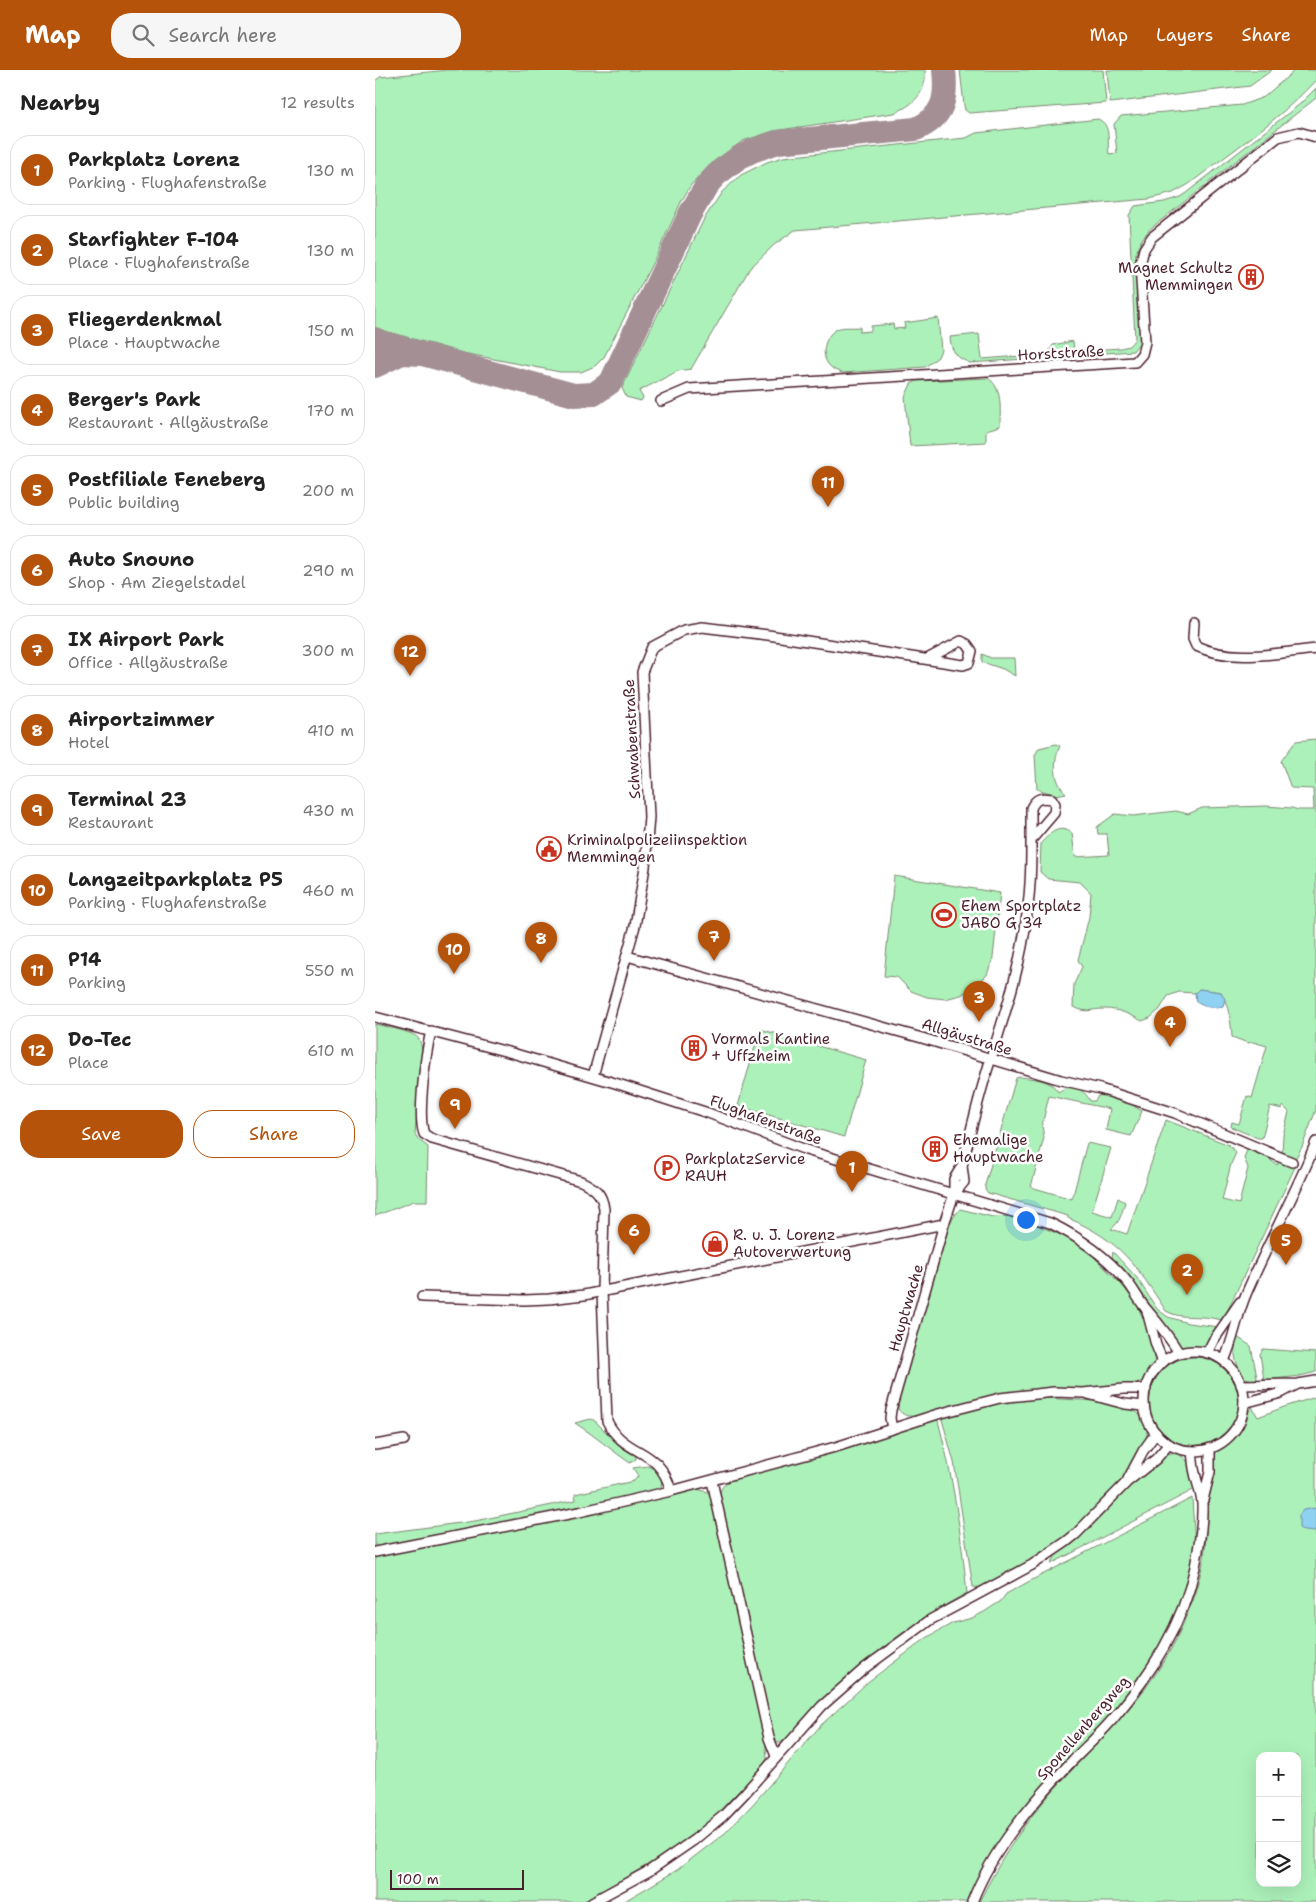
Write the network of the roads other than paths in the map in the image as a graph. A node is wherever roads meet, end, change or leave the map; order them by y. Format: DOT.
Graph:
graph roads {
  1 [pos="1316,136"];
  2 [pos="661,401"];
  3 [pos="1194,623"];
  4 [pos="1316,650"];
  5 [pos="927,659"];
  6 [pos="1031,840"];
  7 [pos="627,956"];
  8 [pos="375,1017"];
  9 [pos="431,1031"];
  10 [pos="991,1059"];
  11 [pos="593,1076"];
  12 [pos="1316,1142"];
  13 [pos="1292,1162"];
  14 [pos="1306,1166"];
  15 [pos="1316,1170"];
  16 [pos="954,1194"];
  17 [pos="944,1224"];
  18 [pos="602,1291"];
  19 [pos="1246,1293"];
  20 [pos="422,1297"];
  21 [pos="1146,1308"];
  22 [pos="1179,1353"];
  23 [pos="1207,1354"];
  24 [pos="1224,1361"];
  25 [pos="1163,1362"];
  26 [pos="1316,1381"];
  27 [pos="1298,1384"];
  28 [pos="1241,1385"];
  29 [pos="1146,1389"];
  30 [pos="1083,1393"];
  31 [pos="1244,1403"];
  32 [pos="1144,1406"];
  33 [pos="892,1429"];
  34 [pos="1156,1433"];
  35 [pos="404,1440"];
  36 [pos="1169,1444"];
  37 [pos="375,1445"];
  38 [pos="1211,1448"];
  39 [pos="1192,1451"];
  40 [pos="712,1481"];
  41 [pos="1127,1482"];
  42 [pos="671,1491"];
  43 [pos="1202,1503"];
  44 [pos="375,1552"];
  45 [pos="776,1756"];
  46 [pos="592,1902"];
  47 [pos="972,1902"];
  1 -- 2 [label="street, Horststraße"];
  3 -- 4 [label="street"];
  5 -- 7 [label="street, Schwabenstraße"];
  6 -- 10 [label="street, Hauptwache"];
  7 -- 10 [label="street, Allgäustraße"];
  7 -- 11 [label="street, Schwabenstraße"];
  8 -- 9 [label="street, Flughafenstraße"];
  9 -- 11 [label="street, Flughafenstraße"];
  9 -- 18 [label="street"];
  10 -- 13 [label="street, Allgäustraße"];
  10 -- 16 [label="street, Hauptwache"];
  11 -- 16 [label="street, Flughafenstraße"];
  12 -- 14 [label="street"];
  14 -- 15 [label="street"];
  14 -- 19 [label="street"];
  16 -- 17 [label="street, Hauptwache"];
  16 -- 21 [label="street, Flughafenstraße"];
  17 -- 18 [label="street"];
  17 -- 33 [label="street, Hauptwache"];
  18 -- 20 [label="street"];
  18 -- 42 [label="street"];
  19 -- 23 [label="street"];
  19 -- 24 [label="street"];
  21 -- 22 [label="street, Flughafenstraße"];
  21 -- 25 [label="street, Flughafenstraße"];
  22 -- 23 [label="street"];
  22 -- 25 [label="street"];
  23 -- 24 [label="street"];
  24 -- 28 [label="street"];
  25 -- 29 [label="street"];
  26 -- 27 [label="street"];
  27 -- 28 [label="street"];
  27 -- 31 [label="street"];
  28 -- 31 [label="street"];
  29 -- 30 [label="street"];
  29 -- 32 [label="street"];
  30 -- 32 [label="street"];
  30 -- 33 [label="street"];
  31 -- 38 [label="street"];
  32 -- 34 [label="street"];
  33 -- 40 [label="street"];
  34 -- 36 [label="street"];
  34 -- 41 [label="street"];
  35 -- 37 [label="street"];
  36 -- 39 [label="street"];
  36 -- 41 [label="street"];
  38 -- 39 [label="street"];
  38 -- 43 [label="street, Sponellenbergweg"];
  39 -- 43 [label="street, Sponellenbergweg"];
  40 -- 42 [label="street"];
  40 -- 45 [label="street"];
  41 -- 45 [label="street"];
  42 -- 44 [label="street"];
  43 -- 47 [label="street, Sponellenbergweg"];
  45 -- 46 [label="street"];
}
